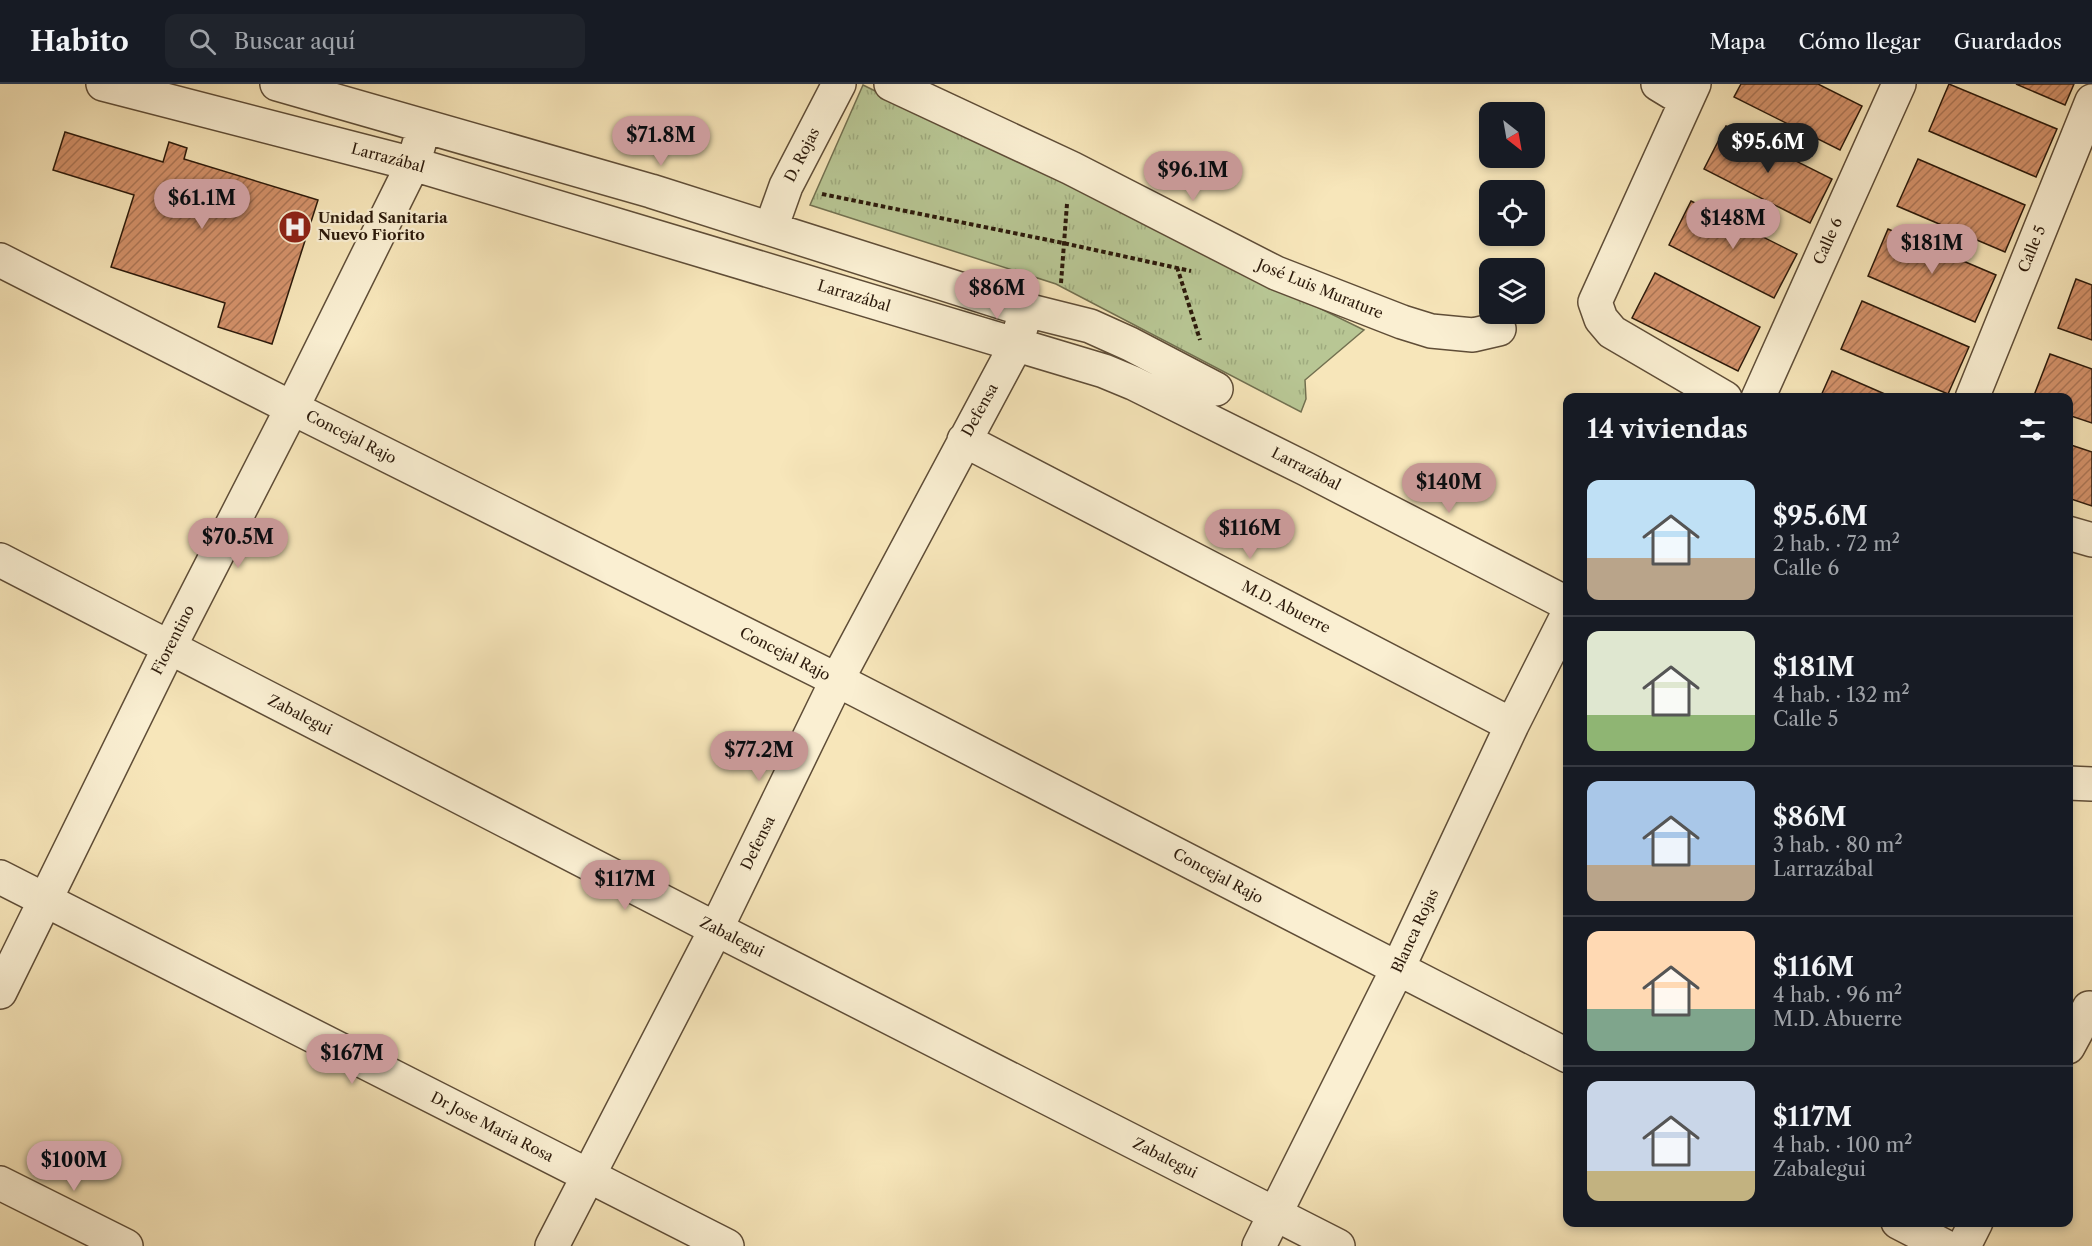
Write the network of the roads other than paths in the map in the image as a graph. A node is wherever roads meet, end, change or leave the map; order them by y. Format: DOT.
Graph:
graph roads {
  1 [pos="103,84"];
  2 [pos="277,84"];
  3 [pos="839,84"];
  4 [pos="891,84"];
  5 [pos="1658,84"];
  6 [pos="1899,84"];
  7 [pos="1690,92"];
  8 [pos="2092,101"];
  9 [pos="424,126"];
  10 [pos="413,164"];
  11 [pos="771,228"];
  12 [pos="0,260"];
  13 [pos="1026,310"];
  14 [pos="1499,329"];
  15 [pos="1016,345"];
  16 [pos="1216,389"];
  17 [pos="1716,393"];
  18 [pos="1760,393"];
  19 [pos="1974,393"];
  20 [pos="292,408"];
  21 [pos="964,440"];
  22 [pos="2073,534"];
  23 [pos="2092,540"];
  24 [pos="0,560"];
  25 [pos="1563,601"];
  26 [pos="1563,624"];
  27 [pos="169,648"];
  28 [pos="837,680"];
  29 [pos="1512,725"];
  30 [pos="2073,783"];
  31 [pos="2092,784"];
  32 [pos="0,877"];
  33 [pos="46,901"];
  34 [pos="716,929"];
  35 [pos="1397,970"];
  36 [pos="0,992"];
  37 [pos="2083,1005"];
  38 [pos="2073,1033"];
  39 [pos="1563,1053"];
  40 [pos="588,1176"];
  41 [pos="0,1183"];
  42 [pos="1275,1214"];
  43 [pos="1908,1227"];
  44 [pos="1974,1227"];
  45 [pos="126,1246"];
  46 [pos="552,1246"];
  47 [pos="727,1246"];
  48 [pos="1259,1246"];
  49 [pos="1338,1246"];
  50 [pos="1944,1246"];
  51 [pos="1964,1246"];
  1 -- 10 [label="street, Larrazábal"];
  2 -- 9 [label="street"];
  3 -- 11 [label="street, D. Rojas"];
  4 -- 14 [label="street, José Luis Murature"];
  5 -- 7 [label="street"];
  6 -- 18 [label="street, Calle 6"];
  7 -- 17 [label="street"];
  8 -- 19 [label="street, Calle 5"];
  9 -- 10 [label="street, Fiorentino"];
  9 -- 11 [label="street"];
  10 -- 15 [label="street, Larrazábal"];
  10 -- 20 [label="street, Fiorentino"];
  11 -- 13 [label="street"];
  12 -- 20 [label="street, Concejal Rajo"];
  13 -- 15 [label="street, Defensa"];
  13 -- 16 [label="street"];
  15 -- 21 [label="street, Defensa"];
  15 -- 25 [label="street, Larrazábal"];
  20 -- 27 [label="street, Fiorentino"];
  20 -- 28 [label="street, Concejal Rajo"];
  21 -- 28 [label="street, Defensa"];
  21 -- 29 [label="street, M.D. Abuerre"];
  22 -- 23 [label="street"];
  24 -- 27 [label="street, Zabalegui"];
  26 -- 29 [label="street, Blanca Rojas"];
  27 -- 33 [label="street, Fiorentino"];
  27 -- 34 [label="street, Zabalegui"];
  28 -- 34 [label="street, Defensa"];
  28 -- 35 [label="street, Concejal Rajo"];
  29 -- 35 [label="street, Blanca Rojas"];
  30 -- 31 [label="street"];
  32 -- 33 [label="street, Dr Jose Maria Rosa"];
  33 -- 36 [label="street, Fiorentino"];
  33 -- 40 [label="street, Dr Jose Maria Rosa"];
  34 -- 40 [label="street, Defensa"];
  34 -- 42 [label="street, Zabalegui"];
  35 -- 39 [label="street, Concejal Rajo"];
  35 -- 42 [label="street, Blanca Rojas"];
  37 -- 38 [label="street"];
  40 -- 46 [label="street, Defensa"];
  40 -- 47 [label="street, Dr Jose Maria Rosa"];
  41 -- 45 [label="street"];
  42 -- 48 [label="street, Blanca Rojas"];
  42 -- 49 [label="street, Zabalegui"];
  43 -- 50 [label="street"];
  44 -- 51 [label="street"];
}
